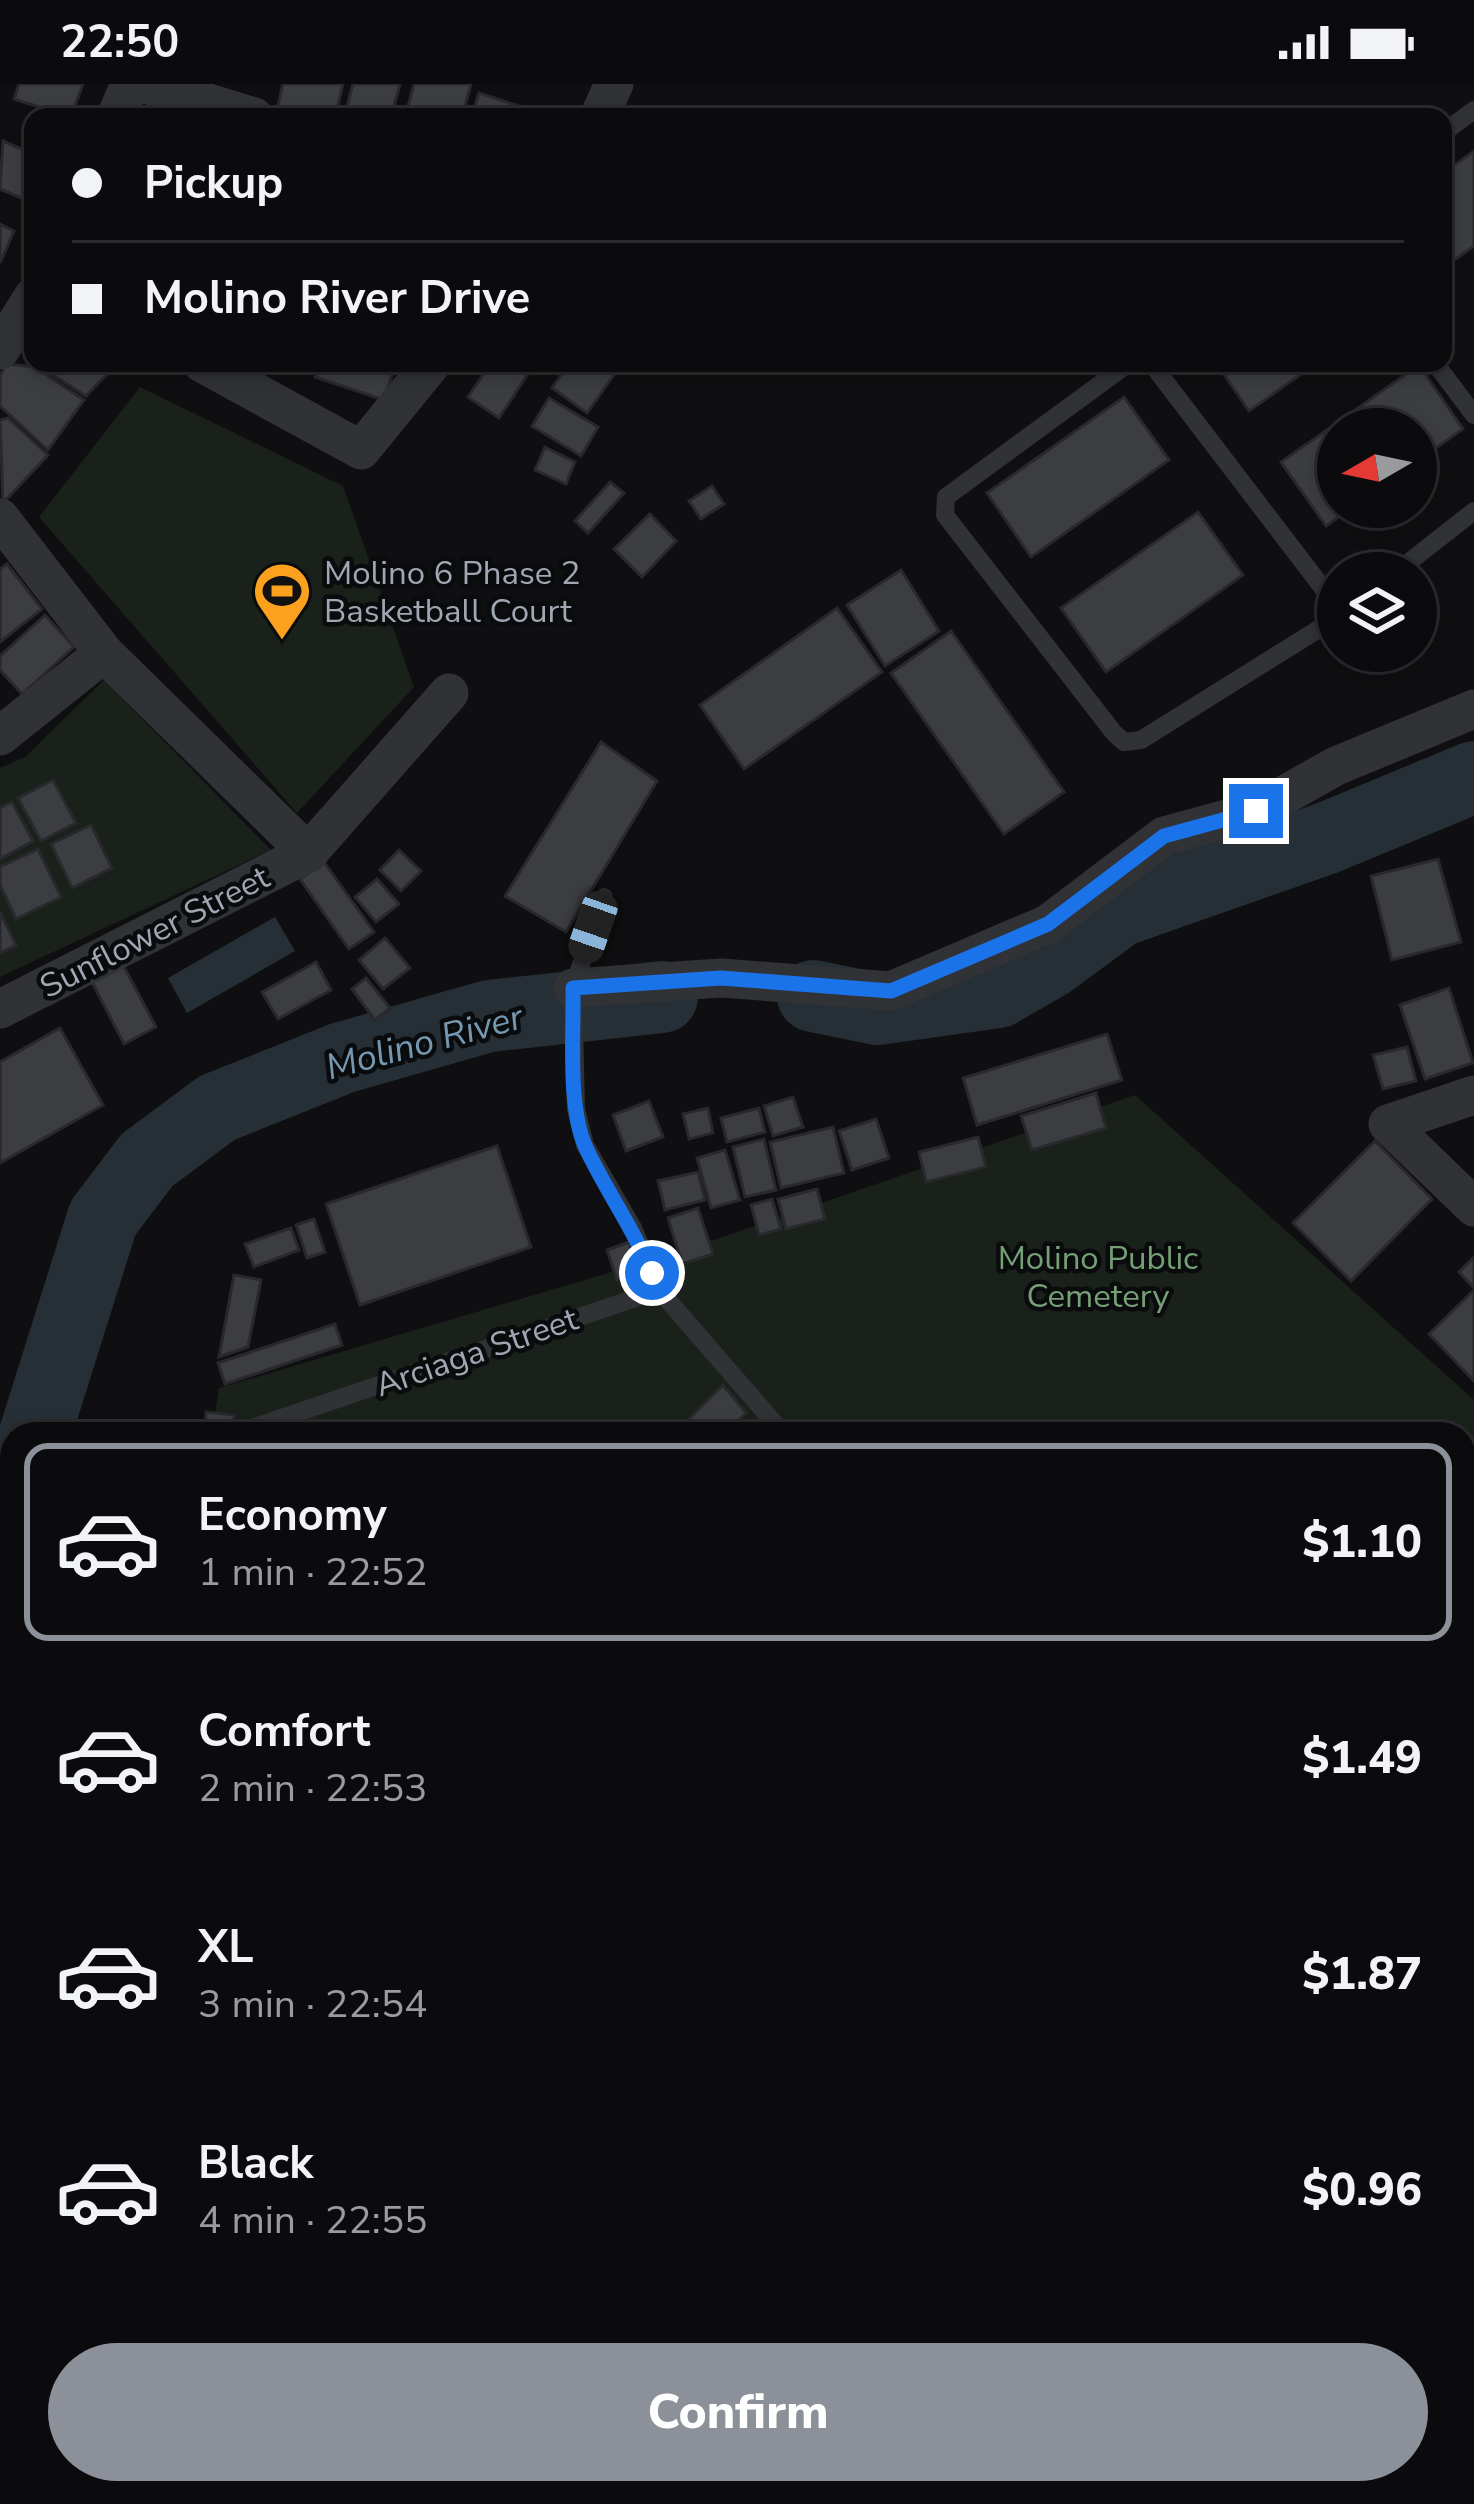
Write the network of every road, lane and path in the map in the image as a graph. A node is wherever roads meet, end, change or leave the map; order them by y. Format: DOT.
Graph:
graph roads {
  1 [pos="146,84"];
  2 [pos="225,108"];
  3 [pos="24,311"];
  4 [pos="0,350"];
  5 [pos="218,372"];
  6 [pos="425,372"];
  7 [pos="1117,372"];
  8 [pos="1158,372"];
  9 [pos="1443,372"];
  10 [pos="1474,415"];
  11 [pos="1474,511"];
  12 [pos="0,518"];
  13 [pos="1422,552"];
  14 [pos="1317,585"];
  15 [pos="1317,627"];
  16 [pos="104,653"];
  17 [pos="449,693"];
  18 [pos="1474,709"];
  19 [pos="0,736"];
  20 [pos="308,853"];
  21 [pos="604,897"];
  22 [pos="573,988"];
  23 [pos="0,1009"];
  24 [pos="1474,1095"];
  25 [pos="1474,1207"];
  26 [pos="659,1290"];
  27 [pos="270,1422"];
  28 [pos="774,1422"];
  1 -- 2 [label="street"];
  3 -- 4 [label="street"];
  5 -- 6 [label="street"];
  7 -- 15 [label="lane"];
  8 -- 14 [label="lane"];
  9 -- 10 [label="lane"];
  11 -- 13 [label="lane"];
  12 -- 16 [label="street"];
  16 -- 19 [label="street"];
  16 -- 20 [label="street"];
  17 -- 20 [label="street"];
  18 -- 22 [label="street"];
  20 -- 23 [label="street, Sunflower Street"];
  21 -- 22 [label="lane"];
  22 -- 26 [label="lane"];
  24 -- 25 [label="street"];
  26 -- 27 [label="lane, Arciaga Street"];
  26 -- 28 [label="lane"];
}
